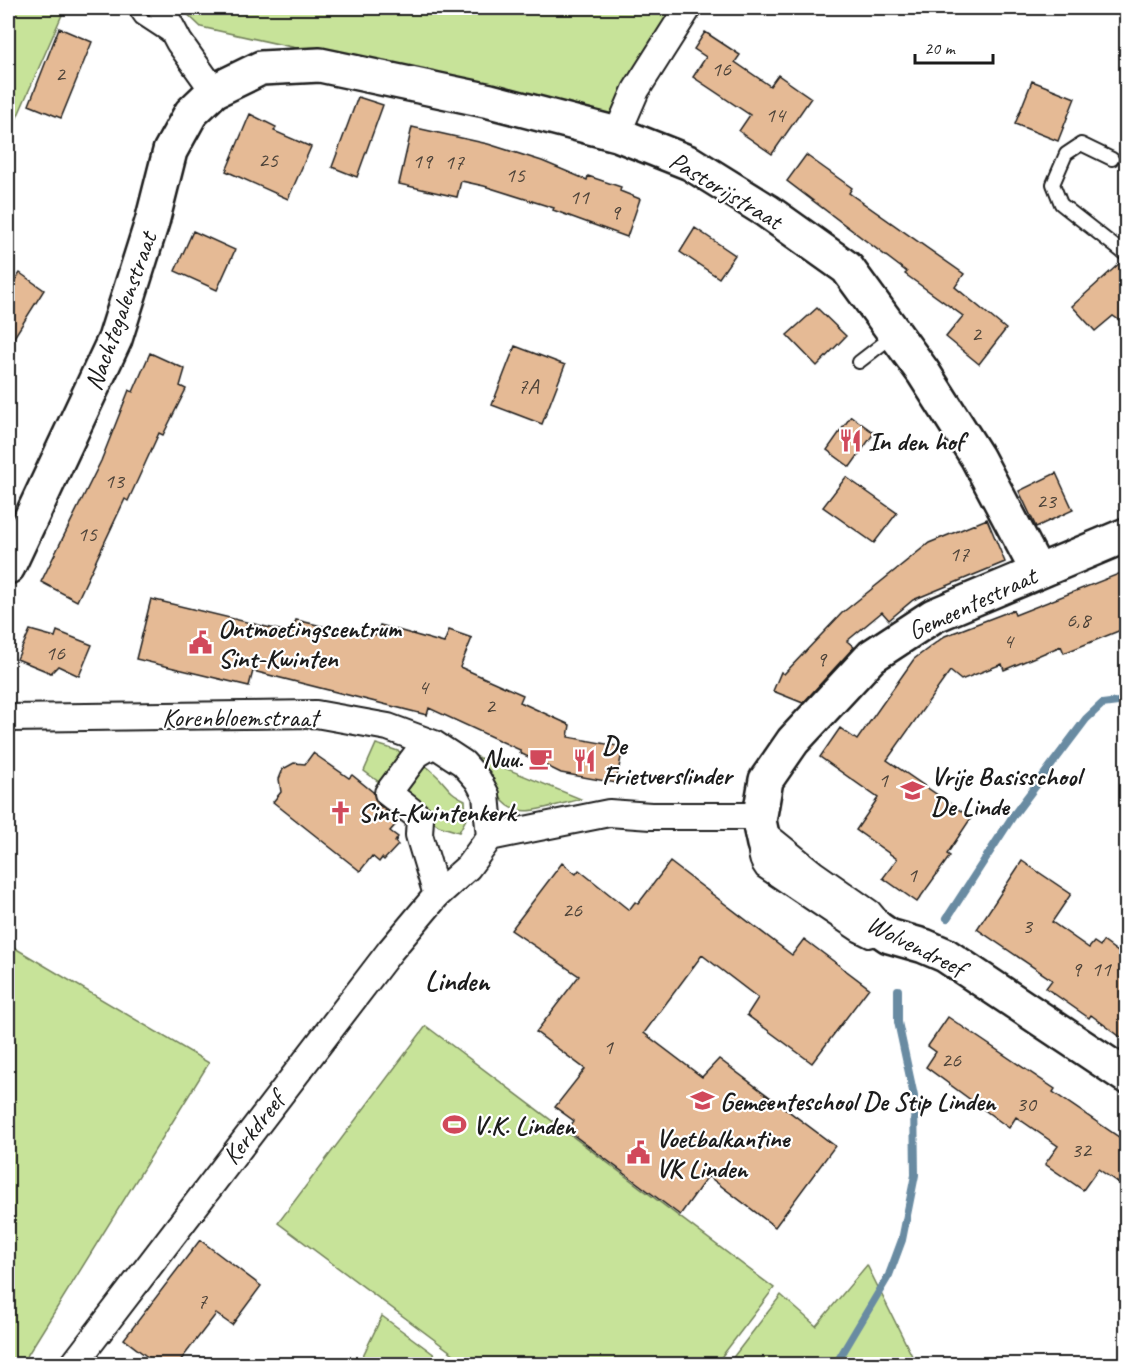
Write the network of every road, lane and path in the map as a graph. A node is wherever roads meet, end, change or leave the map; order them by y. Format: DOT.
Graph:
graph roads {
  1 [pos="135,8"];
  2 [pos="161,8"];
  3 [pos="688,8"];
  4 [pos="179,42"];
  5 [pos="214,91"];
  6 [pos="616,134"];
  7 [pos="1112,159"];
  8 [pos="1126,255"];
  9 [pos="895,334"];
  10 [pos="859,362"];
  11 [pos="1126,534"];
  12 [pos="8,567"];
  13 [pos="1038,572"];
  14 [pos="8,718"];
  15 [pos="434,744"];
  16 [pos="752,818"];
  17 [pos="490,837"];
  18 [pos="437,895"];
  19 [pos="1126,1076"];
  20 [pos="74,1365"];
  1 -- 4 [label="lane"];
  2 -- 4 [label="street"];
  3 -- 6 [label="street"];
  4 -- 5 [label="street"];
  5 -- 6 [label="street, Pastorijstraat"];
  5 -- 12 [label="street, Nachtegalenstraat"];
  6 -- 9 [label="street, Pastorijstraat"];
  7 -- 8 [label="lane"];
  9 -- 10 [label="lane"];
  9 -- 13 [label="street, Pastorijstraat"];
  11 -- 13 [label="street, Gemeentestraat"];
  13 -- 16 [label="street, Gemeentestraat"];
  14 -- 15 [label="street, Korenbloemstraat"];
  15 -- 17 [label="street, Korenbloemstraat"];
  15 -- 18 [label="street"];
  16 -- 17 [label="street"];
  16 -- 19 [label="street, Wolvendreef"];
  17 -- 18 [label="street, Kerkdreef"];
  18 -- 20 [label="street, Kerkdreef"];
}
